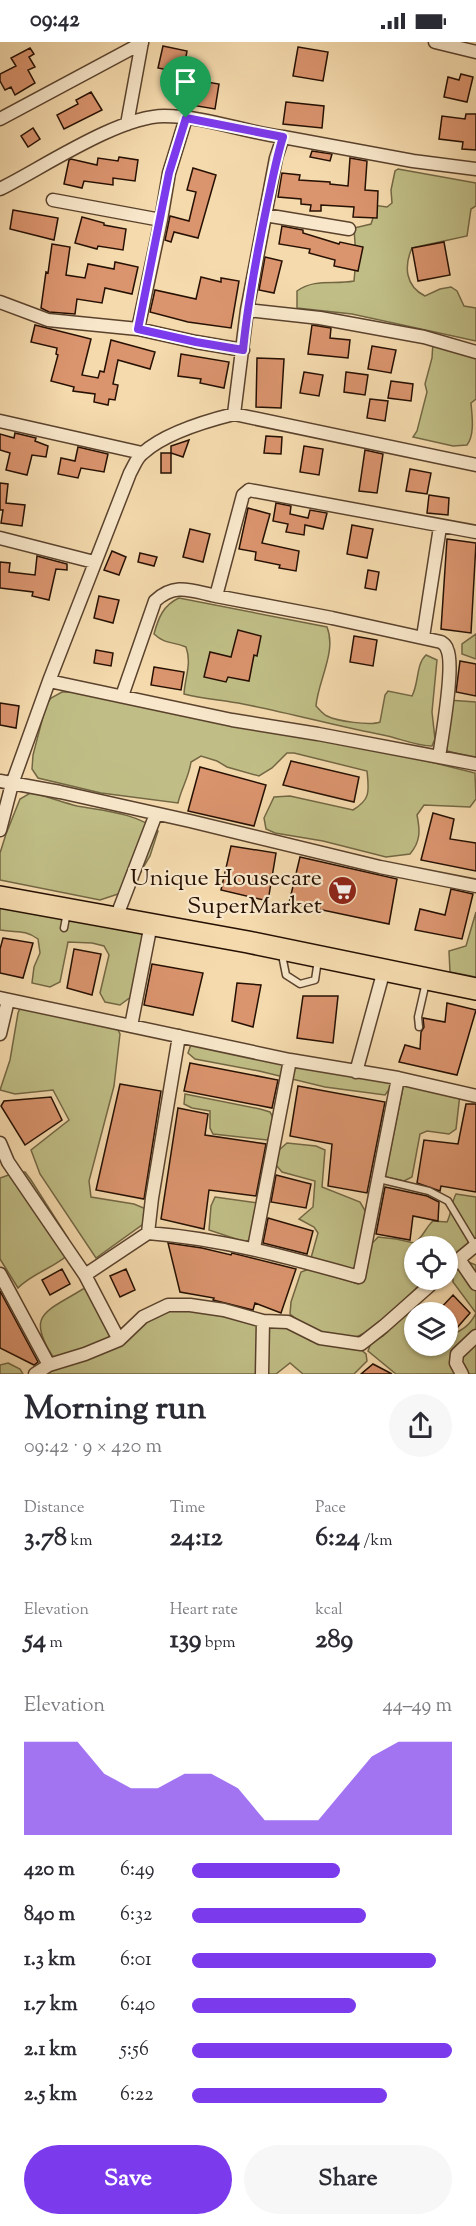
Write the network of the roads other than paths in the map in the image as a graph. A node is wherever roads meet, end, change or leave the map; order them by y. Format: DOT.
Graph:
graph roads {
  1 [pos="435,42"];
  2 [pos="142,43"];
  3 [pos="476,52"];
  4 [pos="186,118"];
  5 [pos="0,119"];
  6 [pos="127,124"];
  7 [pos="283,137"];
  8 [pos="476,169"];
  9 [pos="0,189"];
  10 [pos="53,200"];
  11 [pos="265,215"];
  12 [pos="160,220"];
  13 [pos="349,229"];
  14 [pos="0,302"];
  15 [pos="247,310"];
  16 [pos="138,329"];
  17 [pos="243,350"];
  18 [pos="476,352"];
  19 [pos="234,414"];
  20 [pos="0,421"];
  21 [pos="142,453"];
  22 [pos="476,465"];
  23 [pos="440,526"];
  24 [pos="476,532"];
  25 [pos="0,538"];
  26 [pos="94,562"];
  27 [pos="216,596"];
  28 [pos="423,637"];
  29 [pos="49,681"];
  30 [pos="122,696"];
  31 [pos="439,757"];
  32 [pos="476,764"];
  33 [pos="6,783"];
  34 [pos="156,814"];
  35 [pos="0,830"];
  36 [pos="476,886"];
  37 [pos="0,897"];
  38 [pos="116,918"];
  39 [pos="151,924"];
  40 [pos="286,950"];
  41 [pos="319,957"];
  42 [pos="384,970"];
  43 [pos="426,979"];
  44 [pos="476,989"];
  45 [pos="4,999"];
  46 [pos="131,1026"];
  47 [pos="419,1027"];
  48 [pos="0,1035"];
  49 [pos="179,1036"];
  50 [pos="290,1060"];
  51 [pos="357,1072"];
  52 [pos="398,1078"];
  53 [pos="476,1096"];
  54 [pos="0,1143"];
  55 [pos="379,1179"];
  56 [pos="148,1233"];
  57 [pos="476,1246"];
  58 [pos="254,1248"];
  59 [pos="459,1259"];
  60 [pos="0,1274"];
  61 [pos="85,1275"];
  62 [pos="476,1284"];
  63 [pos="424,1290"];
  64 [pos="263,1321"];
  65 [pos="476,1336"];
  66 [pos="119,1340"];
  67 [pos="49,1365"];
  68 [pos="35,1374"];
  69 [pos="262,1374"];
  70 [pos="462,1374"];
  1 -- 3 [label="street"];
  2 -- 5 [label="street"];
  2 -- 6 [label="street"];
  4 -- 6 [label="street"];
  4 -- 7 [label="street"];
  4 -- 12 [label="street"];
  6 -- 9 [label="street"];
  7 -- 8 [label="street"];
  7 -- 11 [label="street"];
  10 -- 12 [label="street"];
  11 -- 13 [label="street"];
  11 -- 15 [label="street"];
  12 -- 16 [label="street"];
  14 -- 16 [label="street"];
  15 -- 17 [label="street"];
  15 -- 18 [label="street"];
  16 -- 17 [label="street"];
  17 -- 19 [label="street"];
  19 -- 21 [label="street"];
  19 -- 22 [label="street"];
  20 -- 21 [label="street"];
  21 -- 26 [label="street"];
  23 -- 24 [label="street"];
  23 -- 27 [label="street"];
  23 -- 28 [label="street"];
  25 -- 26 [label="street"];
  26 -- 29 [label="street"];
  27 -- 28 [label="street"];
  27 -- 30 [label="street"];
  28 -- 31 [label="street"];
  29 -- 30 [label="street"];
  29 -- 33 [label="street"];
  30 -- 31 [label="street"];
  31 -- 32 [label="street"];
  33 -- 34 [label="street"];
  33 -- 35 [label="street"];
  34 -- 36 [label="street"];
  34 -- 38 [label="street"];
  37 -- 38 [label="highway"];
  38 -- 39 [label="highway"];
  39 -- 40 [label="highway"];
  39 -- 46 [label="street"];
  40 -- 41 [label="highway"];
  40 -- 41 [label="lane"];
  41 -- 42 [label="highway"];
  42 -- 43 [label="highway"];
  42 -- 51 [label="street"];
  43 -- 44 [label="highway"];
  43 -- 47 [label="lane"];
  45 -- 46 [label="street"];
  45 -- 48 [label="street"];
  46 -- 49 [label="street"];
  49 -- 50 [label="street"];
  49 -- 56 [label="street"];
  50 -- 51 [label="street"];
  50 -- 58 [label="street"];
  51 -- 52 [label="street"];
  52 -- 53 [label="street"];
  52 -- 55 [label="street"];
  54 -- 61 [label="street"];
  55 -- 57 [label="lane"];
  55 -- 58 [label="street"];
  56 -- 58 [label="street"];
  56 -- 61 [label="street"];
  57 -- 59 [label="street"];
  59 -- 62 [label="street"];
  60 -- 67 [label="street"];
  61 -- 66 [label="street"];
  63 -- 64 [label="street"];
  64 -- 66 [label="street"];
  64 -- 69 [label="street"];
  65 -- 70 [label="street"];
  66 -- 67 [label="street"];
  67 -- 68 [label="street"];
}
